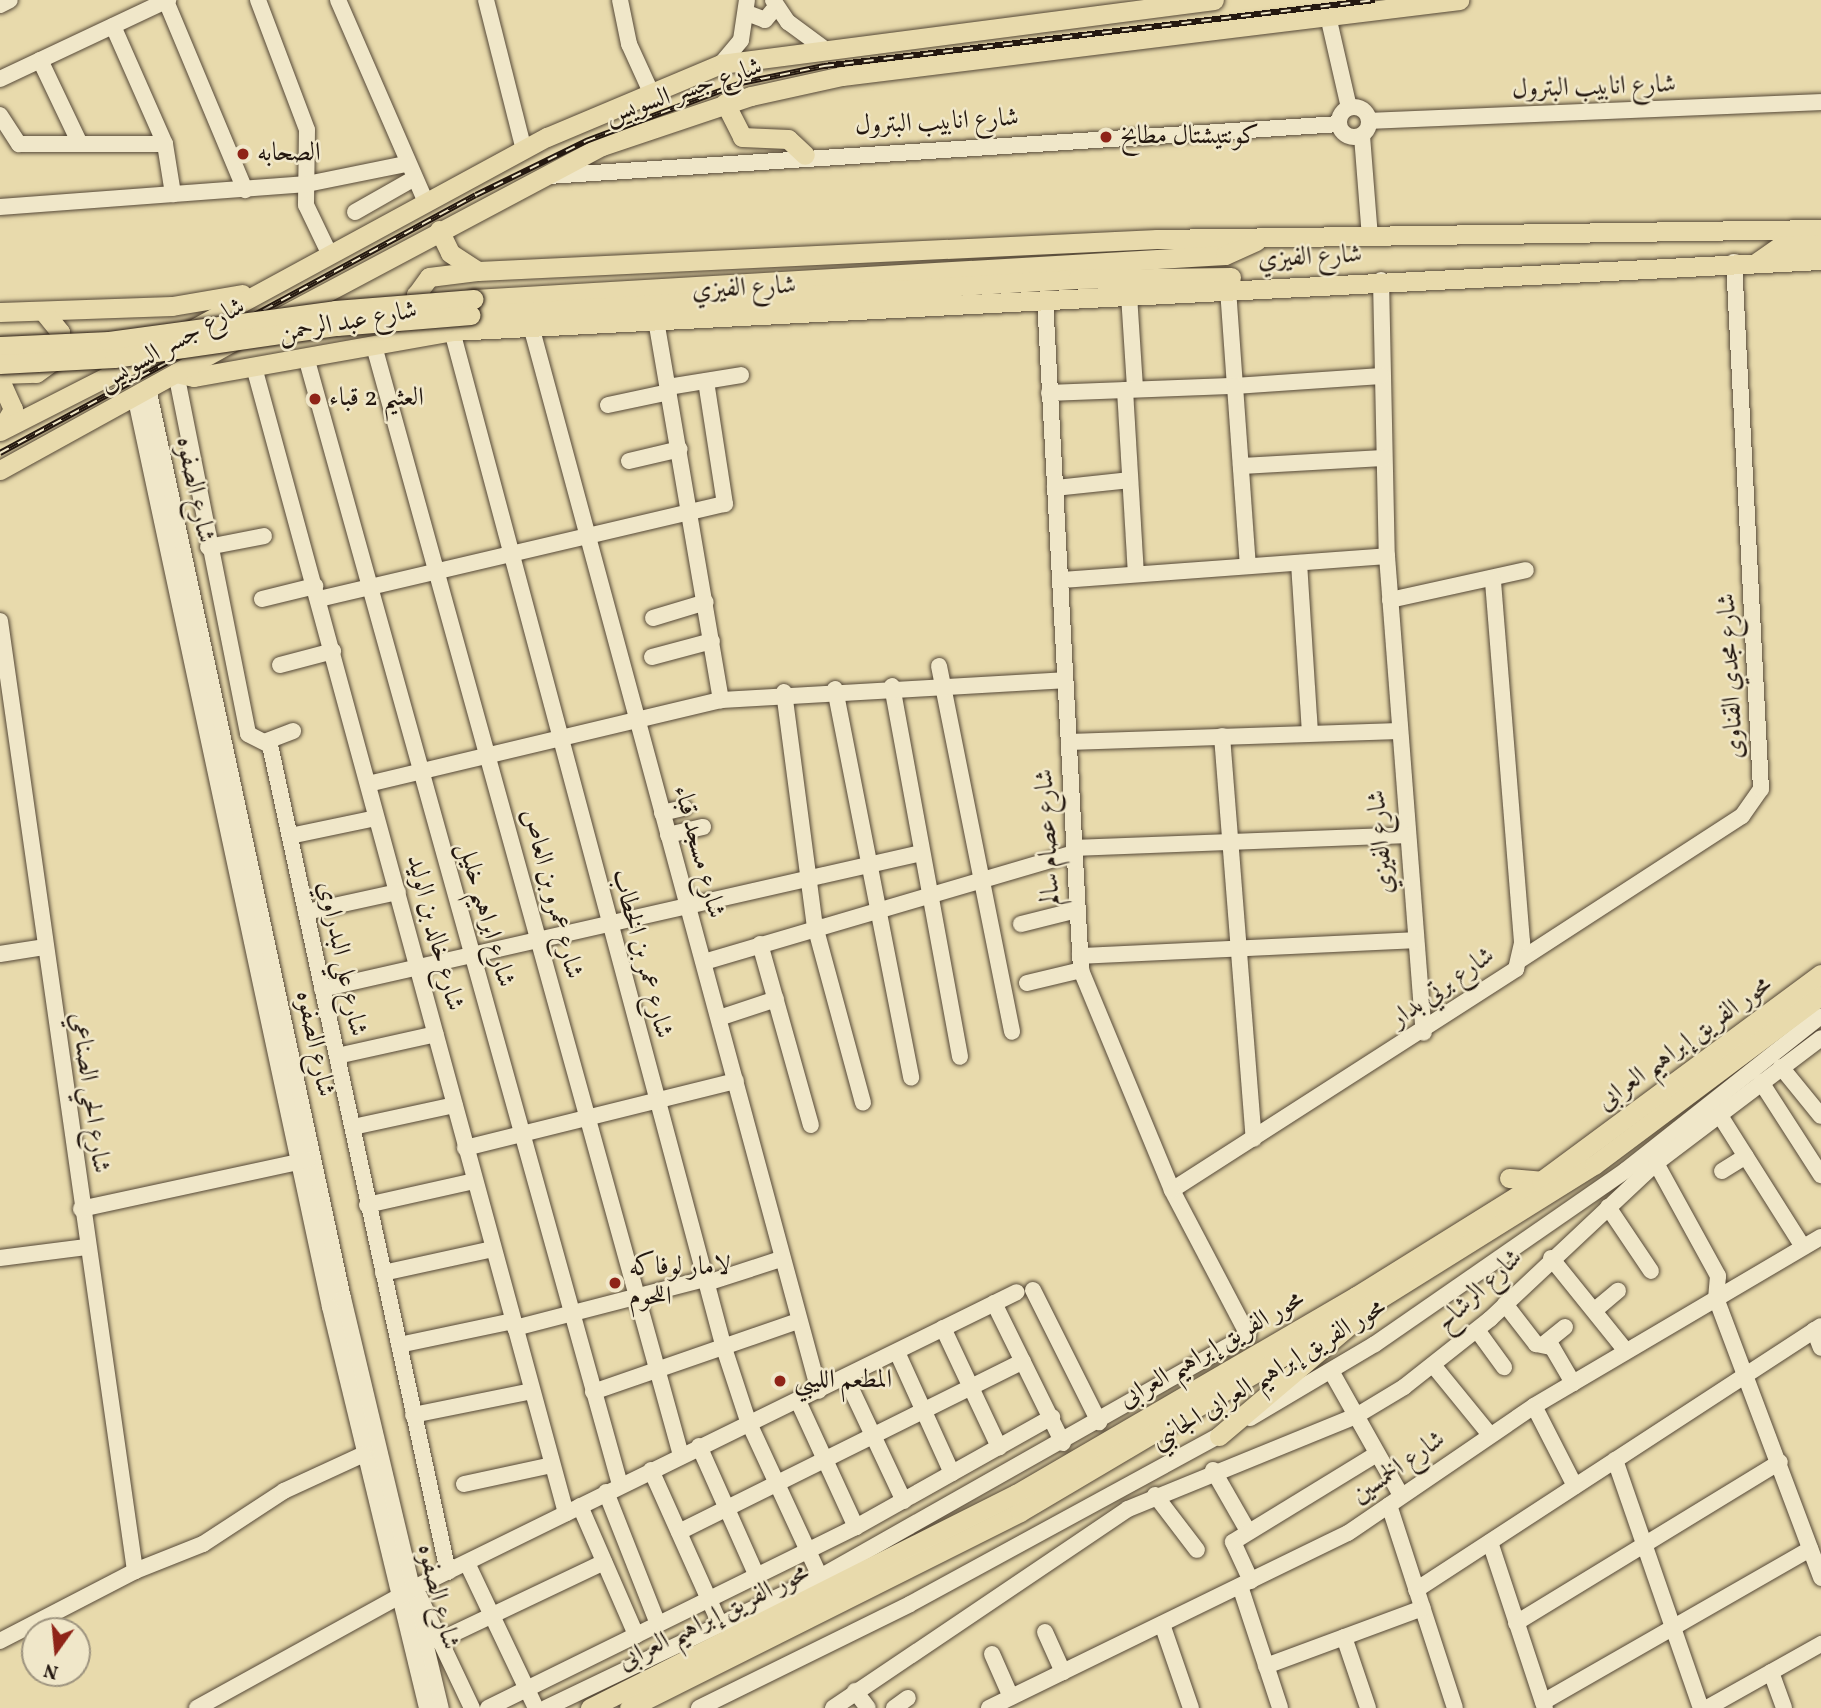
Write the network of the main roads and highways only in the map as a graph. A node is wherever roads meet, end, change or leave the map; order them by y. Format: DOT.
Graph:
graph roads {
  1 [pos="1214,0"];
  2 [pos="1459,0"];
  3 [pos="725,103"];
  4 [pos="805,155"];
  5 [pos="1821,229"];
  6 [pos="439,230"];
  7 [pos="1260,239"];
  8 [pos="1821,244"];
  9 [pos="1821,260"];
  10 [pos="1757,262"];
  11 [pos="478,271"];
  12 [pos="1275,285"];
  13 [pos="254,293"];
  14 [pos="472,307"];
  15 [pos="43,311"];
  16 [pos="0,312"];
  17 [pos="531,326"];
  18 [pos="452,331"];
  19 [pos="0,346"];
  20 [pos="0,364"];
  21 [pos="176,373"];
  22 [pos="0,374"];
  23 [pos="0,380"];
  24 [pos="0,431"];
  25 [pos="0,470"];
  26 [pos="1821,974"];
  27 [pos="1821,995"];
  28 [pos="1509,1178"];
  29 [pos="1541,1181"];
  30 [pos="1360,1311"];
  31 [pos="1219,1436"];
  32 [pos="590,1708"];
  33 [pos="629,1708"];
  1 -- 13 [label="main road, شارع جسر السويس"];
  2 -- 3 [label="main road, شارع جسر السويس"];
  3 -- 4 [label="main road"];
  3 -- 6 [label="main road, شارع جسر السويس"];
  5 -- 7 [label="main road"];
  6 -- 11 [label="main road"];
  6 -- 21 [label="main road, شارع جسر السويس"];
  7 -- 11 [label="main road"];
  7 -- 14 [label="main road"];
  8 -- 10 [label="main road"];
  9 -- 10 [label="main road"];
  10 -- 12 [label="main road, شارع الفيزي"];
  11 -- 18 [label="main road"];
  12 -- 14 [label="main road"];
  12 -- 17 [label="main road, شارع الفيزي"];
  13 -- 15 [label="main road"];
  13 -- 24 [label="main road, شارع جسر السويس"];
  14 -- 19 [label="main road, bridge"];
  14 -- 20 [label="main road, bridge"];
  15 -- 16 [label="main road"];
  15 -- 22 [label="main road"];
  17 -- 18 [label="main road, شارع عبد الرحمن"];
  18 -- 21 [label="main road, شارع عبد الرحمن"];
  21 -- 25 [label="main road, شارع جسر السويس"];
  23 -- 24 [label="main road"];
  26 -- 29 [label="main road, محور الفريق إبراهيم العرابى"];
  27 -- 30 [label="main road, محور الفريق إبراهيم العرابى"];
  28 -- 29 [label="main road"];
  29 -- 32 [label="main road, محور الفريق إبراهيم العرابى"];
  30 -- 31 [label="main road"];
  30 -- 33 [label="main road, محور الفريق إبراهيم العرابى"];
}
